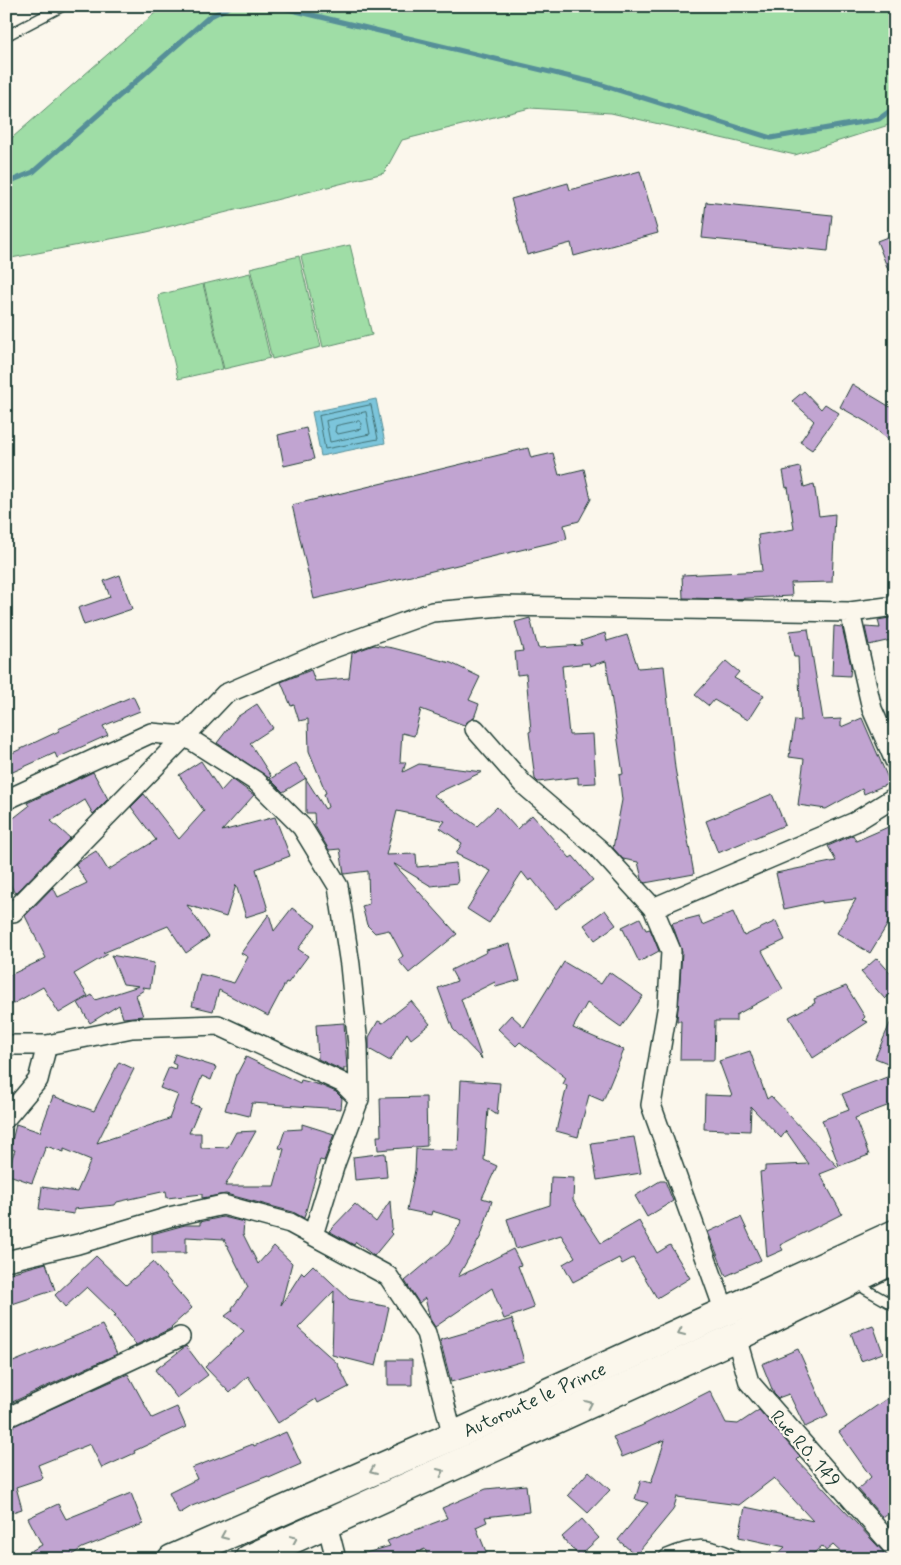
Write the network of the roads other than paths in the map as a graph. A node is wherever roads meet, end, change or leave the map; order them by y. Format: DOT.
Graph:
graph roads {
  1 [pos="63,6"];
  2 [pos="6,36"];
  3 [pos="895,606"];
  4 [pos="850,612"];
  5 [pos="474,729"];
  6 [pos="185,736"];
  7 [pos="895,761"];
  8 [pos="895,798"];
  9 [pos="6,800"];
  10 [pos="653,908"];
  11 [pos="13,912"];
  12 [pos="6,1045"];
  13 [pos="47,1045"];
  14 [pos="359,1099"];
  15 [pos="6,1118"];
  16 [pos="895,1214"];
  17 [pos="895,1234"];
  18 [pos="313,1235"];
  19 [pos="895,1259"];
  20 [pos="6,1261"];
  21 [pos="895,1277"];
  22 [pos="865,1290"];
  23 [pos="895,1306"];
  24 [pos="725,1312"];
  25 [pos="180,1337"];
  26 [pos="736,1337"];
  27 [pos="6,1418"];
  28 [pos="454,1436"];
  29 [pos="327,1524"];
  30 [pos="895,1550"];
  31 [pos="172,1559"];
  32 [pos="249,1559"];
  33 [pos="336,1559"];
  34 [pos="668,1559"];
  35 [pos="731,1559"];
  1 -- 2 [label="lane"];
  3 -- 4 [label="street"];
  4 -- 6 [label="street"];
  4 -- 7 [label="street"];
  5 -- 10 [label="street"];
  6 -- 9 [label="street"];
  6 -- 11 [label="street"];
  6 -- 14 [label="street"];
  8 -- 10 [label="street"];
  10 -- 24 [label="street"];
  12 -- 13 [label="street"];
  13 -- 14 [label="street"];
  13 -- 15 [label="street"];
  14 -- 18 [label="street"];
  16 -- 24 [label="main road"];
  17 -- 24 [label="main road, Autoroute le Prince"];
  18 -- 20 [label="street"];
  18 -- 28 [label="street"];
  19 -- 26 [label="main road, Autoroute le Prince"];
  21 -- 22 [label="main road"];
  22 -- 23 [label="lane"];
  22 -- 26 [label="main road"];
  24 -- 28 [label="main road, Autoroute le Prince, one-way"];
  25 -- 27 [label="street"];
  29 -- 26 [label="main road, Autoroute le Prince, one-way"];
  26 -- 30 [label="street, Rue RO. 149"];
  28 -- 31 [label="main road, Autoroute le Prince, one-way"];
  32 -- 29 [label="main road, Autoroute le Prince, one-way"];
  29 -- 33 [label="street"];
  34 -- 35 [label="street"];
}
